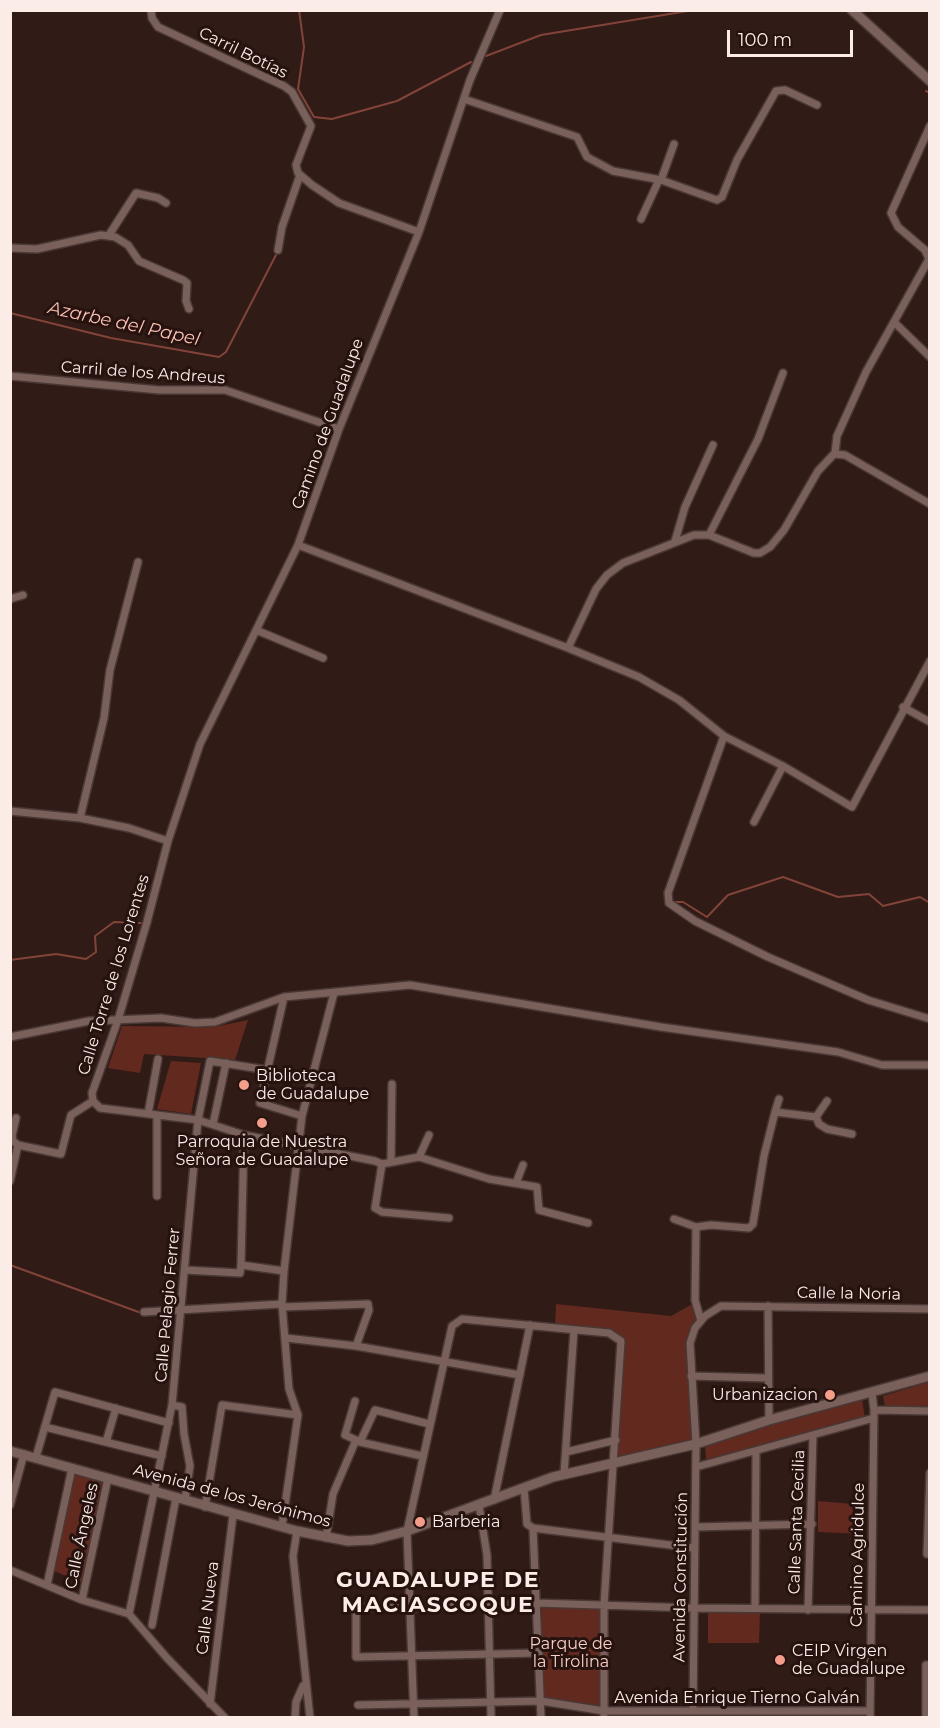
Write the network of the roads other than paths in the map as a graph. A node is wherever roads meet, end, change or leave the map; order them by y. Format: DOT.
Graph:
graph roads {
  1 [pos="152,10"];
  2 [pos="500,10"];
  3 [pos="852,10"];
  4 [pos="930,81"];
  5 [pos="464,99"];
  6 [pos="818,105"];
  7 [pos="930,126"];
  8 [pos="674,144"];
  9 [pos="300,175"];
  10 [pos="660,180"];
  11 [pos="166,203"];
  12 [pos="641,219"];
  13 [pos="419,232"];
  14 [pos="109,235"];
  15 [pos="10,248"];
  16 [pos="278,250"];
  17 [pos="189,309"];
  18 [pos="894,322"];
  19 [pos="930,357"];
  20 [pos="783,373"];
  21 [pos="10,376"];
  22 [pos="339,429"];
  23 [pos="713,446"];
  24 [pos="835,453"];
  25 [pos="930,504"];
  26 [pos="709,535"];
  27 [pos="675,541"];
  28 [pos="298,545"];
  29 [pos="138,562"];
  30 [pos="23,595"];
  31 [pos="10,599"];
  32 [pos="256,630"];
  33 [pos="568,648"];
  34 [pos="323,658"];
  35 [pos="930,661"];
  36 [pos="903,707"];
  37 [pos="930,722"];
  38 [pos="724,736"];
  39 [pos="783,766"];
  40 [pos="10,811"];
  41 [pos="80,818"];
  42 [pos="754,822"];
  43 [pos="168,841"];
  44 [pos="334,993"];
  45 [pos="284,997"];
  46 [pos="930,1019"];
  47 [pos="118,1020"];
  48 [pos="10,1037"];
  49 [pos="158,1059"];
  50 [pos="226,1063"];
  51 [pos="930,1065"];
  52 [pos="267,1070"];
  53 [pos="392,1084"];
  54 [pos="779,1099"];
  55 [pos="93,1101"];
  56 [pos="827,1101"];
  57 [pos="775,1112"];
  58 [pos="147,1114"];
  59 [pos="157,1116"];
  60 [pos="302,1116"];
  61 [pos="816,1117"];
  62 [pos="16,1118"];
  63 [pos="198,1120"];
  64 [pos="213,1124"];
  65 [pos="852,1134"];
  66 [pos="244,1135"];
  67 [pos="429,1135"];
  68 [pos="18,1144"];
  69 [pos="298,1146"];
  70 [pos="419,1157"];
  71 [pos="392,1161"];
  72 [pos="382,1164"];
  73 [pos="523,1165"];
  74 [pos="10,1181"];
  75 [pos="516,1183"];
  76 [pos="157,1196"];
  77 [pos="449,1218"];
  78 [pos="674,1219"];
  79 [pos="588,1223"];
  80 [pos="696,1227"];
  81 [pos="241,1265"];
  82 [pos="185,1270"];
  83 [pos="284,1271"];
  84 [pos="282,1305"];
  85 [pos="768,1306"];
  86 [pos="930,1309"];
  87 [pos="180,1311"];
  88 [pos="144,1312"];
  89 [pos="701,1321"];
  90 [pos="530,1325"];
  91 [pos="574,1330"];
  92 [pos="286,1338"];
  93 [pos="356,1346"];
  94 [pos="444,1362"];
  95 [pos="520,1375"];
  96 [pos="692,1376"];
  97 [pos="930,1376"];
  98 [pos="767,1378"];
  99 [pos="872,1393"];
  100 [pos="355,1401"];
  101 [pos="172,1405"];
  102 [pos="116,1408"];
  103 [pos="930,1411"];
  104 [pos="874,1414"];
  105 [pos="298,1415"];
  106 [pos="769,1420"];
  107 [pos="169,1423"];
  108 [pos="429,1424"];
  109 [pos="45,1427"];
  110 [pos="813,1435"];
  111 [pos="616,1440"];
  112 [pos="358,1441"];
  113 [pos="106,1442"];
  114 [pos="696,1444"];
  115 [pos="10,1451"];
  116 [pos="756,1451"];
  117 [pos="566,1452"];
  118 [pos="24,1454"];
  119 [pos="162,1456"];
  120 [pos="422,1456"];
  121 [pos="36,1457"];
  122 [pos="611,1465"];
  123 [pos="696,1467"];
  124 [pos="72,1468"];
  125 [pos="930,1473"];
  126 [pos="564,1474"];
  127 [pos="108,1478"];
  128 [pos="524,1488"];
  129 [pos="155,1491"];
  130 [pos="181,1499"];
  131 [pos="494,1500"];
  132 [pos="10,1504"];
  133 [pos="479,1505"];
  134 [pos="205,1507"];
  135 [pos="233,1515"];
  136 [pos="812,1524"];
  137 [pos="282,1526"];
  138 [pos="755,1526"];
  139 [pos="696,1527"];
  140 [pos="533,1528"];
  141 [pos="297,1531"];
  142 [pos="407,1531"];
  143 [pos="326,1538"];
  144 [pos="607,1538"];
  145 [pos="694,1548"];
  146 [pos="928,1554"];
  147 [pos="10,1570"];
  148 [pos="47,1586"];
  149 [pos="82,1600"];
  150 [pos="536,1603"];
  151 [pos="488,1605"];
  152 [pos="604,1605"];
  153 [pos="410,1608"];
  154 [pos="693,1608"];
  155 [pos="755,1608"];
  156 [pos="808,1610"];
  157 [pos="871,1610"];
  158 [pos="930,1610"];
  159 [pos="129,1614"];
  160 [pos="152,1625"];
  161 [pos="538,1653"];
  162 [pos="489,1654"];
  163 [pos="412,1656"];
  164 [pos="930,1665"];
  165 [pos="304,1683"];
  166 [pos="541,1701"];
  167 [pos="490,1702"];
  168 [pos="413,1703"];
  169 [pos="210,1704"];
  170 [pos="358,1705"];
  171 [pos="693,1711"];
  172 [pos="604,1714"];
  173 [pos="870,1714"];
  174 [pos="225,1718"];
  175 [pos="296,1718"];
  176 [pos="310,1718"];
  177 [pos="414,1718"];
  178 [pos="491,1718"];
  179 [pos="541,1718"];
  180 [pos="926,1718"];
  1 -- 9 [label="street, Carril Botías"];
  2 -- 5 [label="street, Camino de Guadalupe"];
  3 -- 4 [label="main road"];
  5 -- 10 [label="street"];
  5 -- 13 [label="street, Camino de Guadalupe"];
  6 -- 10 [label="street"];
  7 -- 18 [label="street"];
  8 -- 10 [label="street"];
  9 -- 13 [label="street"];
  9 -- 16 [label="street"];
  10 -- 12 [label="street"];
  11 -- 14 [label="street"];
  13 -- 22 [label="street, Camino de Guadalupe"];
  14 -- 15 [label="street"];
  14 -- 17 [label="street"];
  18 -- 19 [label="street"];
  18 -- 24 [label="street"];
  20 -- 26 [label="street"];
  21 -- 22 [label="street, Carril de los Andreus"];
  22 -- 28 [label="street, Camino de Guadalupe"];
  23 -- 27 [label="street"];
  24 -- 25 [label="street"];
  24 -- 26 [label="street"];
  26 -- 27 [label="street"];
  27 -- 33 [label="street"];
  28 -- 32 [label="street, Camino de Guadalupe"];
  28 -- 33 [label="street"];
  29 -- 41 [label="street"];
  30 -- 31 [label="street"];
  32 -- 34 [label="street"];
  32 -- 43 [label="street, Camino de Guadalupe"];
  33 -- 38 [label="street"];
  35 -- 36 [label="street"];
  36 -- 37 [label="street"];
  36 -- 39 [label="street"];
  38 -- 39 [label="street"];
  38 -- 46 [label="street"];
  39 -- 42 [label="street"];
  40 -- 41 [label="street"];
  41 -- 43 [label="street"];
  43 -- 47 [label="street, Calle Torre de los Lorentes"];
  44 -- 45 [label="street"];
  44 -- 51 [label="street"];
  44 -- 60 [label="street"];
  45 -- 47 [label="street"];
  45 -- 52 [label="street"];
  47 -- 48 [label="street"];
  47 -- 55 [label="street, Calle Torre de los Lorentes"];
  49 -- 58 [label="street"];
  50 -- 52 [label="street"];
  50 -- 63 [label="street, Calle Pelagio Ferrer"];
  50 -- 64 [label="street"];
  52 -- 60 [label="street"];
  53 -- 71 [label="street"];
  54 -- 57 [label="street"];
  55 -- 58 [label="street, Calle Torre de los Lorentes"];
  55 -- 68 [label="street"];
  56 -- 61 [label="street"];
  57 -- 61 [label="street"];
  57 -- 80 [label="street"];
  58 -- 59 [label="street, Calle Torre de los Lorentes"];
  59 -- 63 [label="street, Calle Torre de los Lorentes"];
  59 -- 76 [label="street"];
  60 -- 69 [label="street"];
  61 -- 65 [label="street"];
  62 -- 68 [label="street"];
  63 -- 64 [label="street, Calle Torre de los Lorentes"];
  63 -- 82 [label="street, Calle Pelagio Ferrer"];
  64 -- 66 [label="street, Calle Torre de los Lorentes"];
  66 -- 69 [label="street, Calle Torre de los Lorentes"];
  66 -- 81 [label="street"];
  67 -- 70 [label="street"];
  68 -- 74 [label="street"];
  69 -- 72 [label="street, Calle Torre de los Lorentes"];
  69 -- 83 [label="street"];
  70 -- 71 [label="street"];
  70 -- 75 [label="street"];
  71 -- 72 [label="street"];
  72 -- 77 [label="street"];
  73 -- 75 [label="street"];
  75 -- 79 [label="street"];
  78 -- 80 [label="street"];
  80 -- 89 [label="street"];
  81 -- 82 [label="street"];
  81 -- 83 [label="street"];
  82 -- 87 [label="street, Calle Pelagio Ferrer"];
  83 -- 84 [label="street"];
  84 -- 87 [label="street"];
  84 -- 92 [label="street"];
  84 -- 93 [label="street"];
  85 -- 86 [label="street, Calle la Noria"];
  85 -- 89 [label="street, Calle la Noria"];
  85 -- 98 [label="street"];
  87 -- 88 [label="street"];
  87 -- 101 [label="street, Calle Pelagio Ferrer"];
  89 -- 96 [label="street, Avenida Constitución"];
  90 -- 91 [label="street"];
  90 -- 94 [label="street"];
  90 -- 95 [label="street"];
  91 -- 111 [label="street"];
  91 -- 117 [label="street"];
  92 -- 93 [label="street"];
  92 -- 105 [label="street"];
  93 -- 94 [label="street"];
  94 -- 95 [label="street"];
  94 -- 108 [label="street"];
  95 -- 131 [label="street"];
  96 -- 98 [label="street"];
  96 -- 114 [label="street, Avenida Constitución"];
  97 -- 99 [label="main road, Avenida de los Jerónimos"];
  98 -- 106 [label="street"];
  99 -- 104 [label="street, Camino Agridulce"];
  99 -- 106 [label="main road, Avenida de los Jerónimos"];
  100 -- 112 [label="street"];
  101 -- 107 [label="street, Calle Pelagio Ferrer"];
  101 -- 130 [label="street"];
  102 -- 107 [label="street"];
  102 -- 109 [label="street"];
  102 -- 113 [label="street"];
  103 -- 104 [label="street"];
  104 -- 110 [label="street"];
  104 -- 157 [label="street, Camino Agridulce"];
  105 -- 134 [label="street"];
  105 -- 137 [label="street"];
  106 -- 114 [label="main road, Avenida de los Jerónimos"];
  107 -- 119 [label="street, Calle Pelagio Ferrer"];
  108 -- 112 [label="street"];
  108 -- 120 [label="street"];
  109 -- 113 [label="street"];
  109 -- 121 [label="street"];
  110 -- 116 [label="street"];
  110 -- 136 [label="street, Calle Santa Cecilia"];
  111 -- 117 [label="street"];
  111 -- 122 [label="street"];
  112 -- 120 [label="street"];
  112 -- 143 [label="street"];
  113 -- 119 [label="street"];
  114 -- 122 [label="main road, Avenida de los Jerónimos"];
  114 -- 123 [label="street, Avenida Constitución"];
  115 -- 118 [label="main road, Avenida de los Jerónimos"];
  116 -- 123 [label="street"];
  116 -- 138 [label="street"];
  117 -- 126 [label="street"];
  118 -- 121 [label="main road, Avenida de los Jerónimos"];
  118 -- 132 [label="street"];
  119 -- 129 [label="street, Calle Pelagio Ferrer"];
  120 -- 142 [label="street"];
  121 -- 124 [label="main road, Avenida de los Jerónimos"];
  122 -- 126 [label="main road, Avenida de los Jerónimos"];
  122 -- 144 [label="street"];
  123 -- 139 [label="street, Avenida Constitución"];
  124 -- 127 [label="main road, Avenida de los Jerónimos"];
  124 -- 148 [label="street"];
  125 -- 146 [label="street"];
  126 -- 128 [label="main road, Avenida de los Jerónimos"];
  127 -- 129 [label="main road, Avenida de los Jerónimos"];
  127 -- 149 [label="street, Calle Ángeles"];
  128 -- 131 [label="main road, Avenida de los Jerónimos"];
  128 -- 140 [label="street"];
  129 -- 130 [label="main road, Avenida de los Jerónimos"];
  129 -- 159 [label="street, Calle Pelagio Ferrer"];
  130 -- 134 [label="main road, Avenida de los Jerónimos"];
  130 -- 160 [label="street"];
  131 -- 133 [label="main road, Avenida de los Jerónimos"];
  133 -- 142 [label="main road, Avenida de los Jerónimos"];
  133 -- 151 [label="street"];
  134 -- 135 [label="main road, Avenida de los Jerónimos"];
  135 -- 137 [label="main road, Avenida de los Jerónimos"];
  135 -- 169 [label="street, Calle Nueva"];
  136 -- 138 [label="street"];
  136 -- 156 [label="street, Calle Santa Cecilia"];
  137 -- 141 [label="main road, Avenida de los Jerónimos"];
  138 -- 139 [label="street"];
  138 -- 155 [label="street"];
  139 -- 145 [label="street, Avenida Constitución"];
  140 -- 144 [label="street"];
  140 -- 150 [label="street"];
  141 -- 143 [label="main road, Avenida de los Jerónimos"];
  141 -- 165 [label="street"];
  142 -- 143 [label="main road, Avenida de los Jerónimos"];
  142 -- 153 [label="street"];
  144 -- 145 [label="street"];
  144 -- 152 [label="street"];
  145 -- 154 [label="street, Avenida Constitución"];
  147 -- 148 [label="street"];
  148 -- 149 [label="street"];
  149 -- 159 [label="street"];
  150 -- 151 [label="street"];
  150 -- 152 [label="street"];
  150 -- 161 [label="street"];
  151 -- 153 [label="street"];
  151 -- 162 [label="street"];
  152 -- 154 [label="street"];
  152 -- 172 [label="street"];
  153 -- 163 [label="street"];
  153 -- 163 [label="street"];
  154 -- 155 [label="street"];
  154 -- 171 [label="street, Avenida Constitución"];
  155 -- 156 [label="street"];
  156 -- 157 [label="street"];
  157 -- 158 [label="street"];
  157 -- 173 [label="street, Camino Agridulce"];
  159 -- 169 [label="street"];
  161 -- 162 [label="street"];
  161 -- 166 [label="street"];
  162 -- 163 [label="street"];
  162 -- 167 [label="street"];
  163 -- 168 [label="street"];
  164 -- 180 [label="street"];
  165 -- 175 [label="street"];
  165 -- 176 [label="street"];
  166 -- 167 [label="street, Avenida Enrique Tierno Galván"];
  166 -- 172 [label="street, Avenida Enrique Tierno Galván"];
  166 -- 179 [label="street"];
  167 -- 168 [label="street, Avenida Enrique Tierno Galván"];
  167 -- 178 [label="street"];
  168 -- 170 [label="street, Avenida Enrique Tierno Galván"];
  168 -- 177 [label="street"];
  169 -- 174 [label="street"];
  171 -- 172 [label="street, Avenida Enrique Tierno Galván"];
  171 -- 173 [label="street, Avenida Enrique Tierno Galván"];
}
